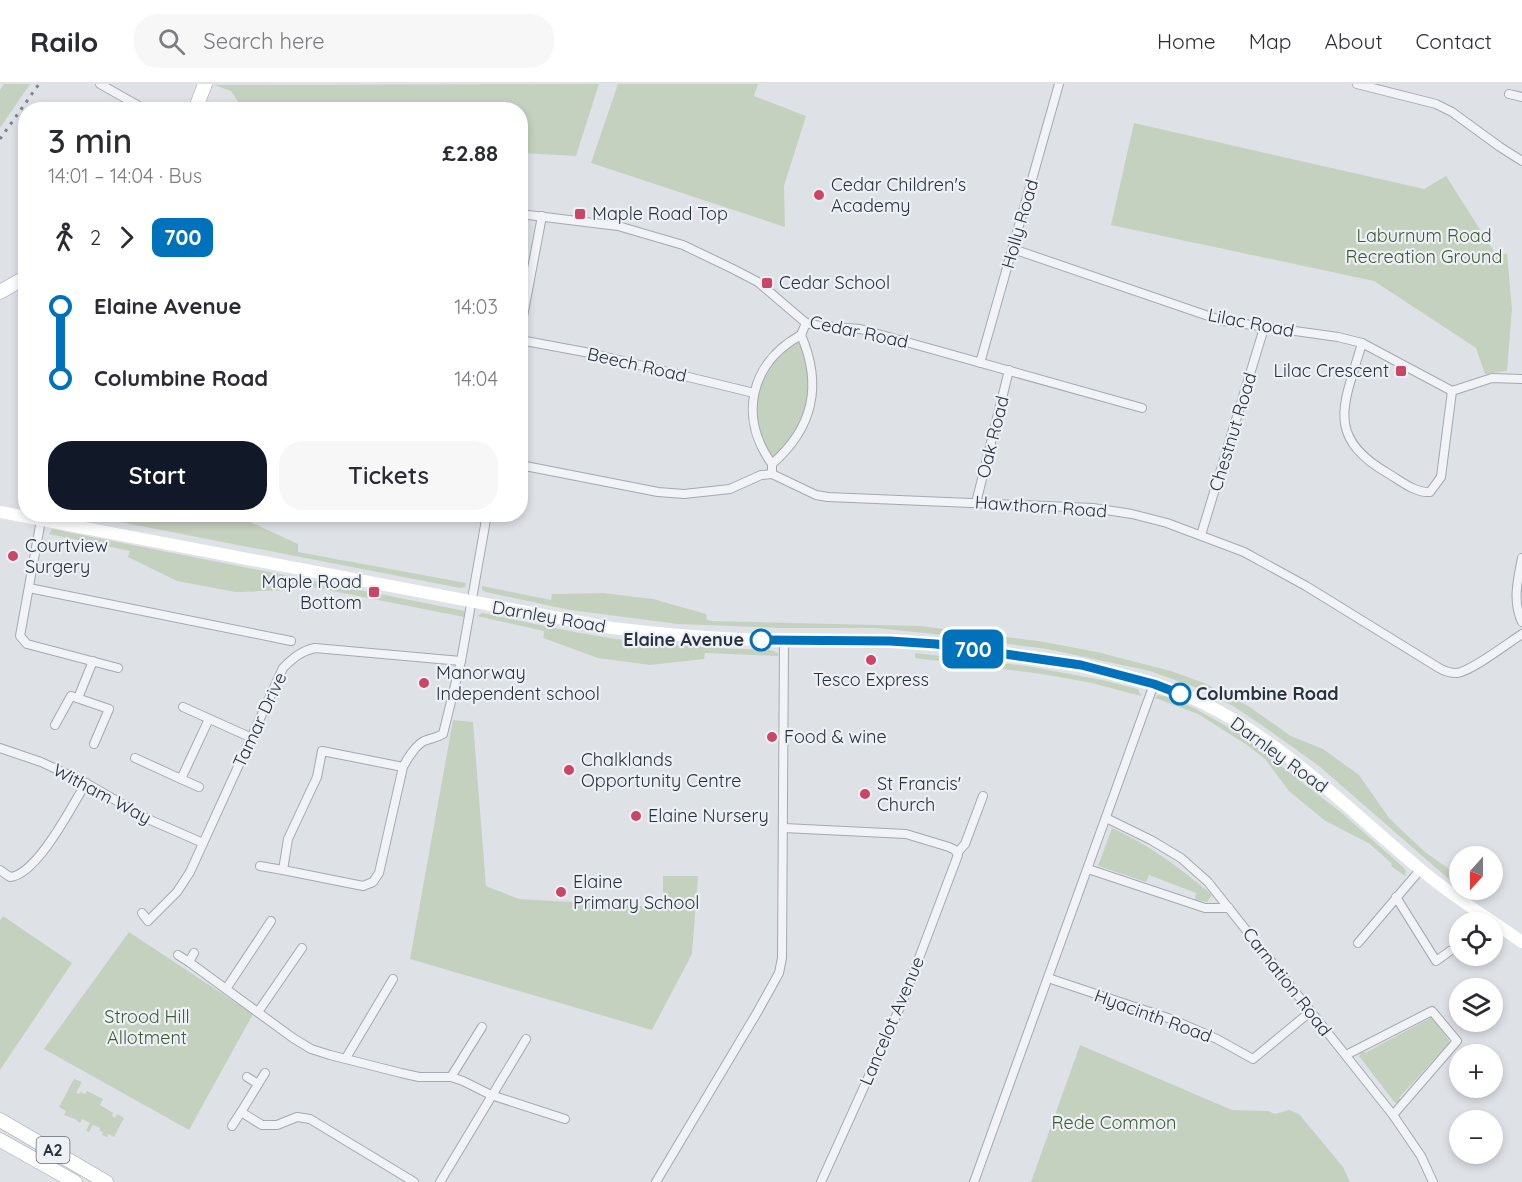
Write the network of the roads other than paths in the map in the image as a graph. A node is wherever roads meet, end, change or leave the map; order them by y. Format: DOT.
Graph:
graph roads {
  1 [pos="100,84"];
  2 [pos="205,84"];
  3 [pos="1059,84"];
  4 [pos="1357,84"];
  5 [pos="1509,94"];
  6 [pos="1522,97"];
  7 [pos="132,102"];
  8 [pos="198,102"];
  9 [pos="1522,160"];
  10 [pos="528,215"];
  11 [pos="542,216"];
  12 [pos="1013,249"];
  13 [pos="18,281"];
  14 [pos="528,290"];
  15 [pos="0,292"];
  16 [pos="806,322"];
  17 [pos="1264,328"];
  18 [pos="801,335"];
  19 [pos="528,341"];
  20 [pos="1362,344"];
  21 [pos="980,363"];
  22 [pos="1009,370"];
  23 [pos="1522,379"];
  24 [pos="1452,391"];
  25 [pos="754,393"];
  26 [pos="1142,408"];
  27 [pos="528,467"];
  28 [pos="772,469"];
  29 [pos="976,503"];
  30 [pos="0,512"];
  31 [pos="18,516"];
  32 [pos="41,522"];
  33 [pos="51,522"];
  34 [pos="486,522"];
  35 [pos="1201,535"];
  36 [pos="1522,558"];
  37 [pos="29,588"];
  38 [pos="471,602"];
  39 [pos="1522,622"];
  40 [pos="1522,634"];
  41 [pos="291,641"];
  42 [pos="784,641"];
  43 [pos="93,661"];
  44 [pos="461,661"];
  45 [pos="118,668"];
  46 [pos="1154,684"];
  47 [pos="78,698"];
  48 [pos="183,707"];
  49 [pos="209,719"];
  50 [pos="55,726"];
  51 [pos="252,738"];
  52 [pos="94,744"];
  53 [pos="0,748"];
  54 [pos="135,758"];
  55 [pos="403,767"];
  56 [pos="181,779"];
  57 [pos="86,783"];
  58 [pos="199,787"];
  59 [pos="983,796"];
  60 [pos="1106,818"];
  61 [pos="784,828"];
  62 [pos="203,843"];
  63 [pos="957,855"];
  64 [pos="260,866"];
  65 [pos="1088,869"];
  66 [pos="0,870"];
  67 [pos="283,870"];
  68 [pos="1420,870"];
  69 [pos="1396,897"];
  70 [pos="1229,908"];
  71 [pos="142,913"];
  72 [pos="271,921"];
  73 [pos="1358,942"];
  74 [pos="1522,942"];
  75 [pos="302,948"];
  76 [pos="1449,952"];
  77 [pos="194,953"];
  78 [pos="178,955"];
  79 [pos="189,962"];
  80 [pos="1048,978"];
  81 [pos="393,979"];
  82 [pos="226,989"];
  83 [pos="258,1012"];
  84 [pos="1310,1012"];
  85 [pos="482,1027"];
  86 [pos="526,1039"];
  87 [pos="1346,1055"];
  88 [pos="346,1058"];
  89 [pos="266,1073"];
  90 [pos="247,1077"];
  91 [pos="451,1077"];
  92 [pos="258,1084"];
  93 [pos="492,1095"];
  94 [pos="241,1112"];
  95 [pos="1393,1115"];
  96 [pos="565,1119"];
  97 [pos="0,1120"];
  98 [pos="232,1126"];
  99 [pos="0,1130"];
  100 [pos="0,1140"];
  101 [pos="56,1171"];
  102 [pos="75,1182"];
  103 [pos="106,1182"];
  104 [pos="414,1182"];
  105 [pos="440,1182"];
  106 [pos="656,1182"];
  107 [pos="821,1182"];
  108 [pos="974,1182"];
  109 [pos="1433,1182"];
  1 -- 7 [label="street"];
  2 -- 8 [label="main road"];
  3 -- 12 [label="street, Holly Road"];
  4 -- 9 [label="street"];
  5 -- 6 [label="street"];
  10 -- 11 [label="street, Cedar Road"];
  11 -- 14 [label="street"];
  11 -- 16 [label="street, Cedar Road"];
  12 -- 17 [label="street, Lilac Road"];
  12 -- 21 [label="street, Holly Road"];
  13 -- 15 [label="main road"];
  16 -- 18 [label="street"];
  16 -- 21 [label="street, Cedar Road"];
  17 -- 20 [label="street, Lilac Road"];
  17 -- 35 [label="street, Chestnut Road"];
  18 -- 25 [label="street"];
  18 -- 28 [label="street"];
  19 -- 25 [label="street, Beech Road"];
  20 -- 24 [label="street, Lilac Road"];
  20 -- 24 [label="street"];
  21 -- 22 [label="street, Cedar Road"];
  22 -- 26 [label="street, Cedar Road"];
  22 -- 29 [label="street, Oak Road"];
  23 -- 24 [label="street"];
  25 -- 28 [label="street"];
  27 -- 28 [label="street"];
  28 -- 29 [label="street, Hawthorn Road"];
  29 -- 35 [label="street, Hawthorn Road"];
  30 -- 31 [label="street, Darnley Road"];
  32 -- 37 [label="street"];
  33 -- 38 [label="street, Darnley Road"];
  34 -- 38 [label="street"];
  35 -- 40 [label="street, Hawthorn Road"];
  36 -- 39 [label="street"];
  37 -- 41 [label="street"];
  37 -- 43 [label="street"];
  38 -- 42 [label="street, Darnley Road"];
  38 -- 44 [label="street"];
  42 -- 46 [label="street, Darnley Road"];
  42 -- 61 [label="street"];
  43 -- 45 [label="street"];
  43 -- 47 [label="street"];
  44 -- 51 [label="street, Tamar Drive"];
  44 -- 55 [label="street"];
  46 -- 60 [label="street"];
  46 -- 68 [label="street, Darnley Road"];
  47 -- 50 [label="street"];
  47 -- 52 [label="street"];
  48 -- 49 [label="street"];
  49 -- 51 [label="street"];
  49 -- 56 [label="street"];
  51 -- 62 [label="street, Tamar Drive"];
  53 -- 57 [label="street, Witham Way"];
  54 -- 56 [label="street"];
  55 -- 67 [label="street"];
  55 -- 67 [label="street"];
  56 -- 58 [label="street"];
  57 -- 62 [label="street, Witham Way"];
  57 -- 66 [label="street"];
  59 -- 63 [label="street, Lancelot Avenue"];
  60 -- 65 [label="street"];
  60 -- 70 [label="street, Carnation Road"];
  61 -- 63 [label="street"];
  61 -- 106 [label="street"];
  62 -- 71 [label="street, Tamar Drive"];
  63 -- 107 [label="street, Lancelot Avenue"];
  64 -- 67 [label="street"];
  65 -- 70 [label="street"];
  65 -- 80 [label="street"];
  68 -- 69 [label="street"];
  68 -- 74 [label="street, Darnley Road"];
  69 -- 73 [label="street"];
  69 -- 76 [label="street"];
  70 -- 84 [label="street, Carnation Road"];
  72 -- 82 [label="street"];
  75 -- 83 [label="street"];
  77 -- 79 [label="street"];
  78 -- 79 [label="street"];
  79 -- 82 [label="street"];
  80 -- 84 [label="street, Hyacinth Road"];
  80 -- 108 [label="street"];
  81 -- 88 [label="street"];
  82 -- 83 [label="street"];
  83 -- 88 [label="street"];
  84 -- 87 [label="street, Carnation Road"];
  85 -- 91 [label="street"];
  86 -- 93 [label="street"];
  87 -- 95 [label="street, Carnation Road"];
  87 -- 95 [label="street"];
  88 -- 91 [label="street"];
  89 -- 92 [label="street"];
  90 -- 92 [label="street"];
  91 -- 93 [label="street"];
  92 -- 94 [label="street"];
  93 -- 96 [label="street"];
  93 -- 105 [label="street"];
  94 -- 98 [label="street"];
  94 -- 104 [label="street"];
  95 -- 109 [label="street, Carnation Road"];
  97 -- 103 [label="main road, A2"];
  99 -- 101 [label="main road"];
  100 -- 101 [label="main road, A2"];
  101 -- 102 [label="main road, A2"];
}
